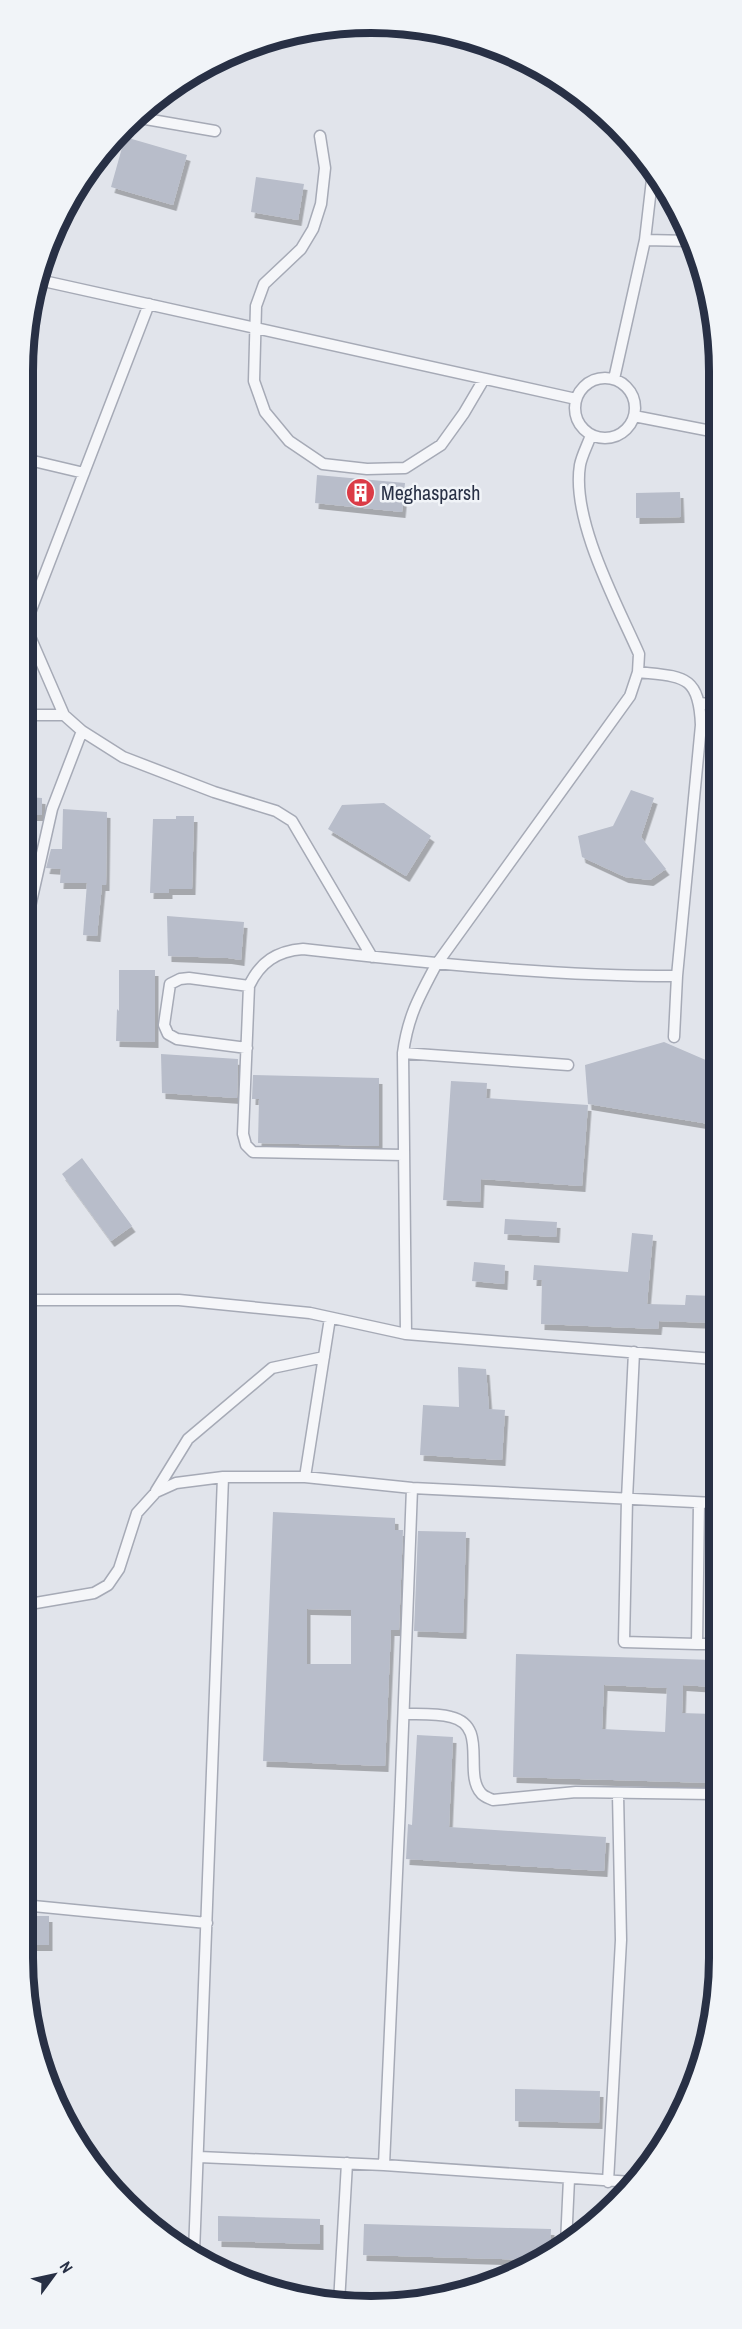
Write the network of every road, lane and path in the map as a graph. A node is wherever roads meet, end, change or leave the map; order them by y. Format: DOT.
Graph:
graph roads {
  1 [pos="146,119"];
  2 [pos="215,131"];
  3 [pos="320,136"];
  4 [pos="652,183"];
  5 [pos="645,240"];
  6 [pos="682,241"];
  7 [pos="46,281"];
  8 [pos="149,304"];
  9 [pos="256,328"];
  10 [pos="484,379"];
  11 [pos="614,379"];
  12 [pos="576,399"];
  13 [pos="634,416"];
  14 [pos="709,431"];
  15 [pos="591,435"];
  16 [pos="33,461"];
  17 [pos="84,473"];
  18 [pos="33,605"];
  19 [pos="33,644"];
  20 [pos="638,672"];
  21 [pos="700,703"];
  22 [pos="709,704"];
  23 [pos="33,715"];
  24 [pos="64,715"];
  25 [pos="82,731"];
  26 [pos="33,893"];
  27 [pos="372,957"];
  28 [pos="436,964"];
  29 [pos="677,976"];
  30 [pos="249,986"];
  31 [pos="674,1037"];
  32 [pos="247,1048"];
  33 [pos="403,1053"];
  34 [pos="568,1065"];
  35 [pos="403,1155"];
  36 [pos="33,1300"];
  37 [pos="330,1318"];
  38 [pos="406,1334"];
  39 [pos="634,1352"];
  40 [pos="324,1357"];
  41 [pos="709,1359"];
  42 [pos="224,1477"];
  43 [pos="304,1477"];
  44 [pos="412,1488"];
  45 [pos="156,1492"];
  46 [pos="627,1499"];
  47 [pos="699,1503"];
  48 [pos="709,1503"];
  49 [pos="33,1603"];
  50 [pos="697,1644"];
  51 [pos="709,1644"];
  52 [pos="404,1714"];
  53 [pos="618,1794"];
  54 [pos="709,1794"];
  55 [pos="33,1906"];
  56 [pos="207,1923"];
  57 [pos="199,2157"];
  58 [pos="347,2163"];
  59 [pos="384,2165"];
  60 [pos="569,2179"];
  61 [pos="608,2182"];
  62 [pos="624,2182"];
  63 [pos="566,2234"];
  64 [pos="194,2246"];
  65 [pos="340,2294"];
  1 -- 2 [label="lane"];
  3 -- 9 [label="lane"];
  4 -- 5 [label="lane"];
  5 -- 6 [label="lane"];
  5 -- 11 [label="lane"];
  7 -- 8 [label="lane"];
  8 -- 9 [label="lane"];
  8 -- 17 [label="lane"];
  9 -- 10 [label="lane"];
  9 -- 10 [label="lane"];
  10 -- 12 [label="lane"];
  11 -- 12 [label="lane"];
  11 -- 13 [label="lane"];
  12 -- 15 [label="lane"];
  13 -- 14 [label="lane"];
  13 -- 15 [label="lane"];
  15 -- 20 [label="lane"];
  16 -- 17 [label="lane"];
  17 -- 18 [label="lane"];
  19 -- 24 [label="lane"];
  20 -- 21 [label="lane"];
  20 -- 28 [label="lane"];
  21 -- 22 [label="lane"];
  21 -- 29 [label="lane"];
  23 -- 24 [label="lane"];
  24 -- 25 [label="lane"];
  25 -- 26 [label="lane"];
  25 -- 27 [label="lane"];
  27 -- 28 [label="lane"];
  27 -- 30 [label="lane"];
  28 -- 29 [label="lane"];
  28 -- 33 [label="lane"];
  29 -- 31 [label="lane"];
  30 -- 32 [label="lane"];
  30 -- 32 [label="lane"];
  32 -- 35 [label="lane"];
  33 -- 34 [label="lane"];
  33 -- 35 [label="lane"];
  35 -- 38 [label="lane"];
  36 -- 37 [label="lane"];
  37 -- 38 [label="lane"];
  37 -- 40 [label="lane"];
  38 -- 39 [label="lane"];
  39 -- 41 [label="lane"];
  39 -- 46 [label="lane"];
  40 -- 43 [label="lane"];
  40 -- 45 [label="lane"];
  42 -- 43 [label="lane"];
  42 -- 45 [label="lane"];
  42 -- 56 [label="lane"];
  43 -- 44 [label="lane"];
  44 -- 46 [label="lane"];
  44 -- 52 [label="lane"];
  45 -- 49 [label="lane"];
  46 -- 47 [label="lane"];
  46 -- 50 [label="lane"];
  47 -- 48 [label="lane"];
  47 -- 50 [label="lane"];
  50 -- 51 [label="lane"];
  52 -- 53 [label="lane"];
  52 -- 59 [label="lane"];
  53 -- 54 [label="lane"];
  53 -- 61 [label="lane"];
  55 -- 56 [label="lane"];
  56 -- 57 [label="lane"];
  57 -- 58 [label="lane"];
  57 -- 64 [label="lane"];
  58 -- 59 [label="lane"];
  58 -- 65 [label="lane"];
  59 -- 60 [label="lane"];
  60 -- 61 [label="lane"];
  60 -- 63 [label="lane"];
  61 -- 62 [label="lane"];
}
